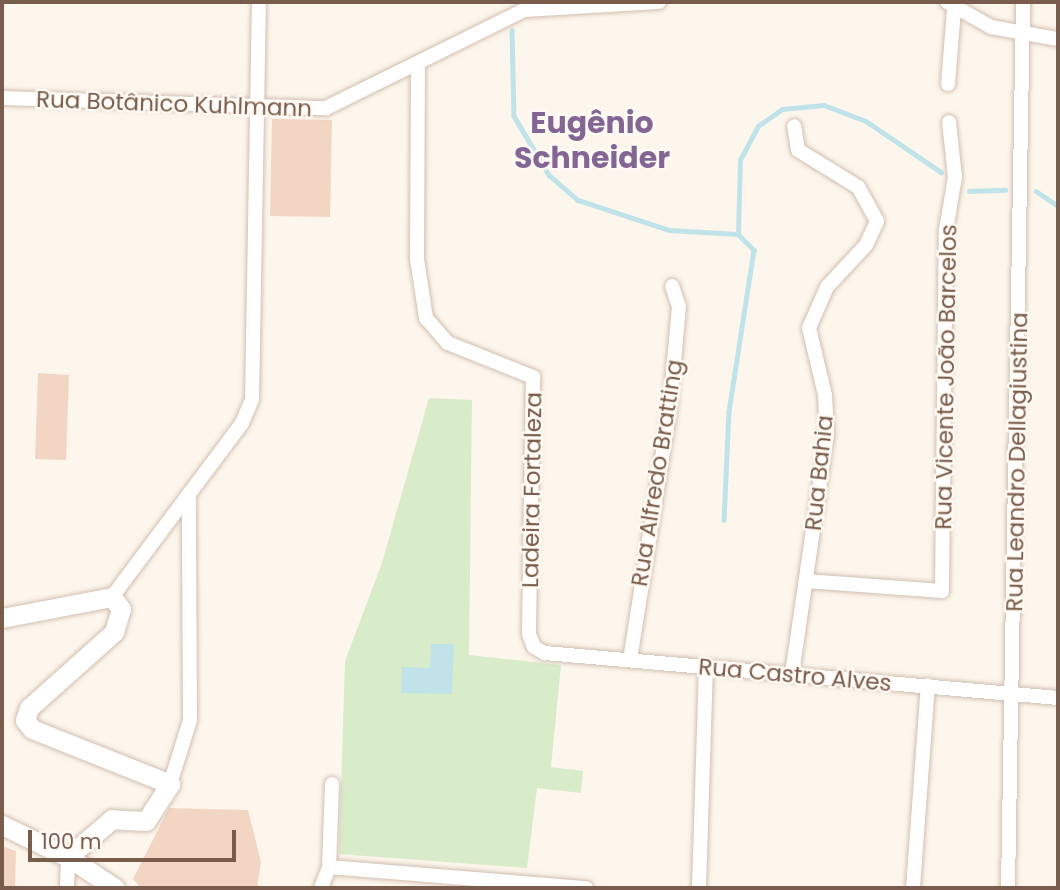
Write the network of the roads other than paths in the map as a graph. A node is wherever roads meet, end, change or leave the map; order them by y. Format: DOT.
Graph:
graph roads {
  1 [pos="259,2"];
  2 [pos="659,2"];
  3 [pos="1023,2"];
  4 [pos="951,6"];
  5 [pos="1023,36"];
  6 [pos="1058,39"];
  7 [pos="418,63"];
  8 [pos="948,84"];
  9 [pos="2,98"];
  10 [pos="258,107"];
  11 [pos="949,122"];
  12 [pos="794,126"];
  13 [pos="672,286"];
  14 [pos="189,494"];
  15 [pos="806,581"];
  16 [pos="112,597"];
  17 [pos="2,618"];
  18 [pos="534,647"];
  19 [pos="630,660"];
  20 [pos="706,667"];
  21 [pos="792,674"];
  22 [pos="928,687"];
  23 [pos="1013,694"];
  24 [pos="1058,698"];
  25 [pos="170,784"];
  26 [pos="332,784"];
  27 [pos="2,825"];
  28 [pos="68,857"];
  29 [pos="329,867"];
  30 [pos="469,883"];
  31 [pos="67,888"];
  32 [pos="115,888"];
  33 [pos="321,888"];
  34 [pos="586,888"];
  35 [pos="699,888"];
  36 [pos="913,888"];
  37 [pos="1008,888"];
  1 -- 10 [label="street"];
  2 -- 7 [label="street, Rua Botânico Kuhlmann"];
  3 -- 5 [label="street, Rua Leandro Dellagiustina"];
  4 -- 5 [label="street"];
  4 -- 8 [label="street"];
  5 -- 6 [label="street"];
  5 -- 23 [label="street, Rua Leandro Dellagiustina"];
  7 -- 10 [label="street, Rua Botânico Kuhlmann"];
  7 -- 18 [label="street, Ladeira Fortaleza"];
  9 -- 10 [label="street, Rua Botânico Kuhlmann"];
  10 -- 14 [label="street"];
  11 -- 15 [label="street, Rua Vicente João Barcelos"];
  12 -- 15 [label="street, Rua Bahia"];
  13 -- 19 [label="street, Rua Alfredo Bratting"];
  14 -- 16 [label="street"];
  14 -- 25 [label="street"];
  15 -- 21 [label="street, Rua Bahia"];
  16 -- 17 [label="street"];
  16 -- 25 [label="street"];
  18 -- 19 [label="street, Rua Castro Alves"];
  19 -- 20 [label="street, Rua Castro Alves"];
  20 -- 21 [label="street, Rua Castro Alves"];
  20 -- 35 [label="street"];
  21 -- 22 [label="street, Rua Castro Alves"];
  22 -- 23 [label="street, Rua Castro Alves"];
  22 -- 36 [label="street"];
  23 -- 24 [label="street, Rua Castro Alves"];
  23 -- 37 [label="street, Rua Leandro Dellagiustina"];
  25 -- 28 [label="street"];
  26 -- 29 [label="street"];
  27 -- 28 [label="street"];
  28 -- 31 [label="street"];
  28 -- 32 [label="street"];
  29 -- 30 [label="street"];
  29 -- 33 [label="street"];
  30 -- 34 [label="street"];
}
